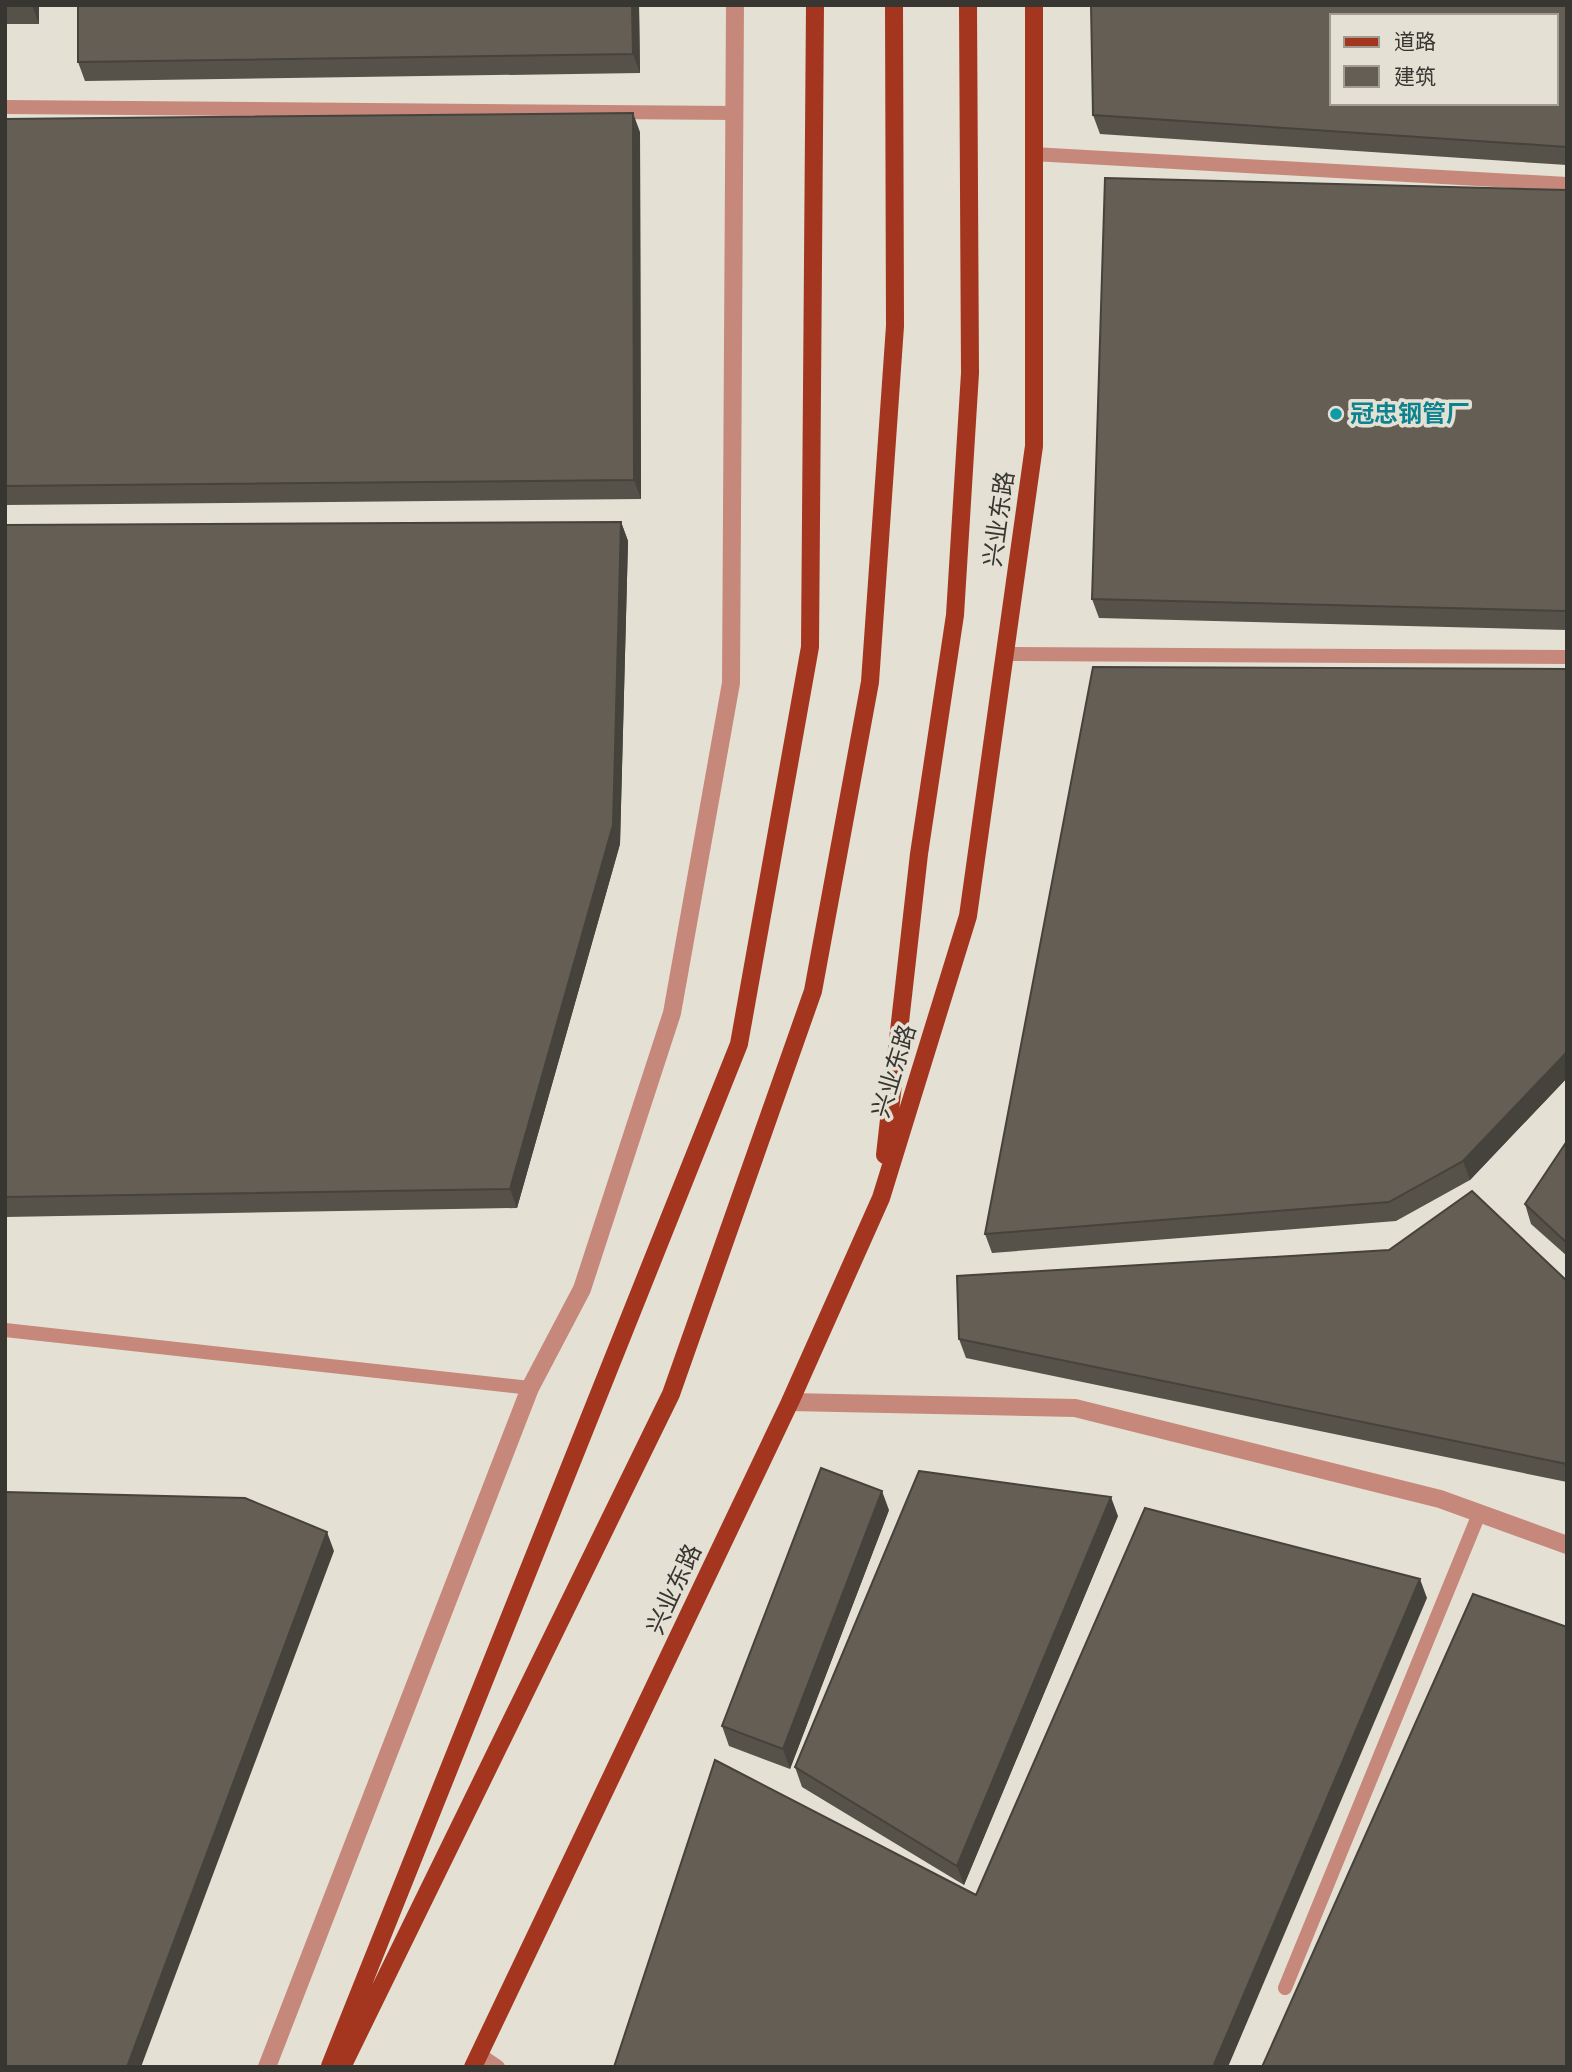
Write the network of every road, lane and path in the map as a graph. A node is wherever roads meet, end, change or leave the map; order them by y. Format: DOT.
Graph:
graph roads {
  1 [pos="735,5"];
  2 [pos="815,5"];
  3 [pos="894,5"];
  4 [pos="968,5"];
  5 [pos="1034,5"];
  6 [pos="5,107"];
  7 [pos="734,113"];
  8 [pos="1033,153"];
  9 [pos="1567,184"];
  10 [pos="1005,654"];
  11 [pos="1567,657"];
  12 [pos="881,1198"];
  13 [pos="5,1330"];
  14 [pos="530,1388"];
  15 [pos="790,1402"];
  16 [pos="1479,1514"];
  17 [pos="1567,1545"];
  18 [pos="1285,1988"];
  19 [pos="476,2060"];
  20 [pos="267,2067"];
  21 [pos="330,2067"];
  22 [pos="342,2067"];
  23 [pos="498,2067"];
  1 -- 7 [label="street"];
  2 -- 21 [label="main road"];
  3 -- 22 [label="main road"];
  4 -- 12 [label="main road"];
  5 -- 8 [label="main road, 兴业东路"];
  6 -- 7 [label="lane"];
  7 -- 14 [label="street"];
  8 -- 9 [label="lane"];
  8 -- 10 [label="main road, 兴业东路"];
  10 -- 11 [label="lane"];
  10 -- 12 [label="main road, 兴业东路"];
  12 -- 15 [label="main road, 兴业东路"];
  13 -- 14 [label="lane"];
  14 -- 20 [label="street"];
  15 -- 16 [label="street"];
  15 -- 19 [label="main road, 兴业东路"];
  16 -- 17 [label="street"];
  16 -- 18 [label="lane"];
  19 -- 23 [label="lane"];
}
